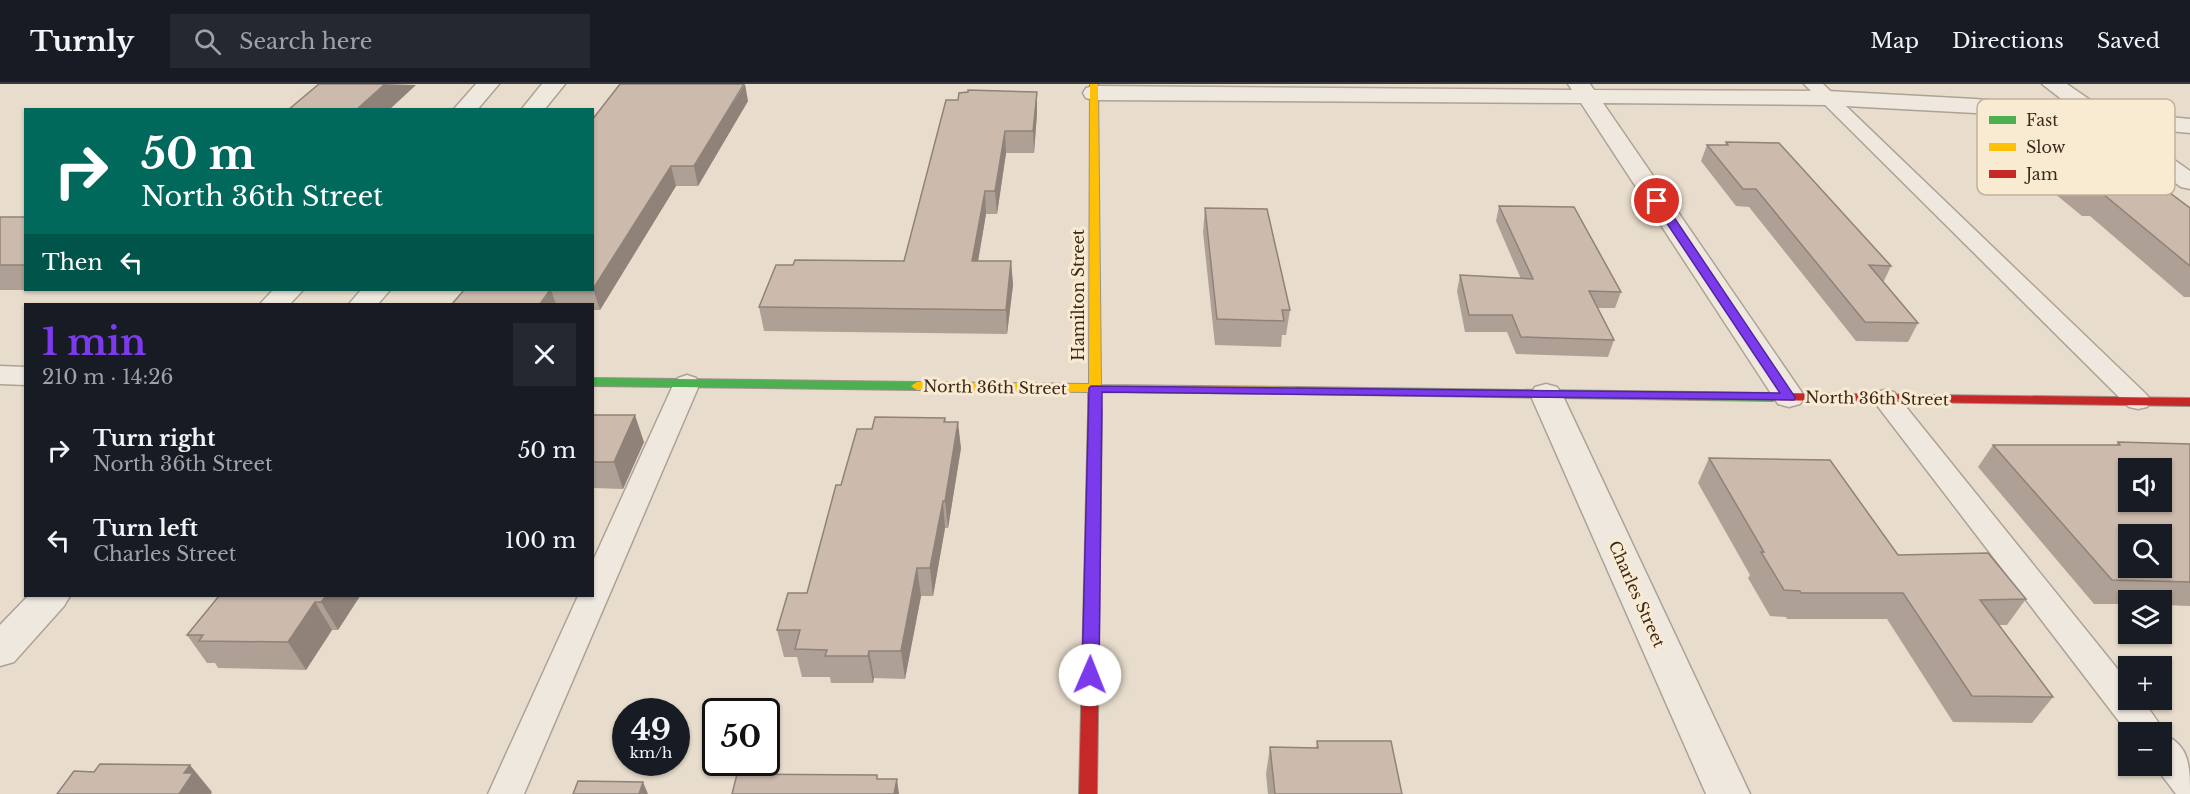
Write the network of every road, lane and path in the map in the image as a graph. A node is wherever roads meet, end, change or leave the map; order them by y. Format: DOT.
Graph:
graph roads {
  1 [pos="488,84"];
  2 [pos="554,84"];
  3 [pos="2052,84"];
  4 [pos="1094,88"];
  5 [pos="1344,89"];
  6 [pos="1583,90"];
  7 [pos="1820,91"];
  8 [pos="2073,99"];
  9 [pos="1977,106"];
  10 [pos="466,108"];
  11 [pos="534,108"];
  12 [pos="2175,125"];
  13 [pos="2190,126"];
  14 [pos="2175,172"];
  15 [pos="2190,183"];
  16 [pos="287,291"];
  17 [pos="375,291"];
  18 [pos="275,303"];
  19 [pos="364,303"];
  20 [pos="0,375"];
  21 [pos="24,376"];
  22 [pos="594,382"];
  23 [pos="687,383"];
  24 [pos="1095,388"];
  25 [pos="1546,394"];
  26 [pos="1789,397"];
  27 [pos="1885,398"];
  28 [pos="2138,401"];
  29 [pos="2190,402"];
  30 [pos="594,594"];
  31 [pos="50,597"];
  32 [pos="593,597"];
  33 [pos="0,651"];
  34 [pos="2140,722"];
  35 [pos="2172,762"];
  36 [pos="2190,785"];
  37 [pos="506,794"];
  38 [pos="1088,794"];
  39 [pos="1728,794"];
  1 -- 10 [label="street"];
  2 -- 11 [label="street"];
  3 -- 8 [label="street"];
  4 -- 5 [label="street"];
  4 -- 24 [label="street, Hamilton Street"];
  5 -- 6 [label="street"];
  6 -- 7 [label="street"];
  6 -- 26 [label="street"];
  7 -- 9 [label="street"];
  7 -- 28 [label="lane"];
  12 -- 13 [label="street"];
  14 -- 15 [label="street"];
  16 -- 18 [label="street"];
  17 -- 19 [label="street"];
  20 -- 21 [label="street"];
  22 -- 23 [label="street, North 36th Street"];
  23 -- 24 [label="street, North 36th Street"];
  23 -- 30 [label="lane"];
  24 -- 25 [label="street, North 36th Street"];
  24 -- 38 [label="street, Hamilton Street"];
  25 -- 26 [label="street, North 36th Street"];
  25 -- 39 [label="street, Charles Street"];
  26 -- 27 [label="street, North 36th Street"];
  27 -- 28 [label="street, North 36th Street"];
  27 -- 34 [label="lane"];
  28 -- 29 [label="street, North 36th Street"];
  31 -- 33 [label="street"];
  32 -- 37 [label="lane"];
  35 -- 36 [label="lane"];
}
